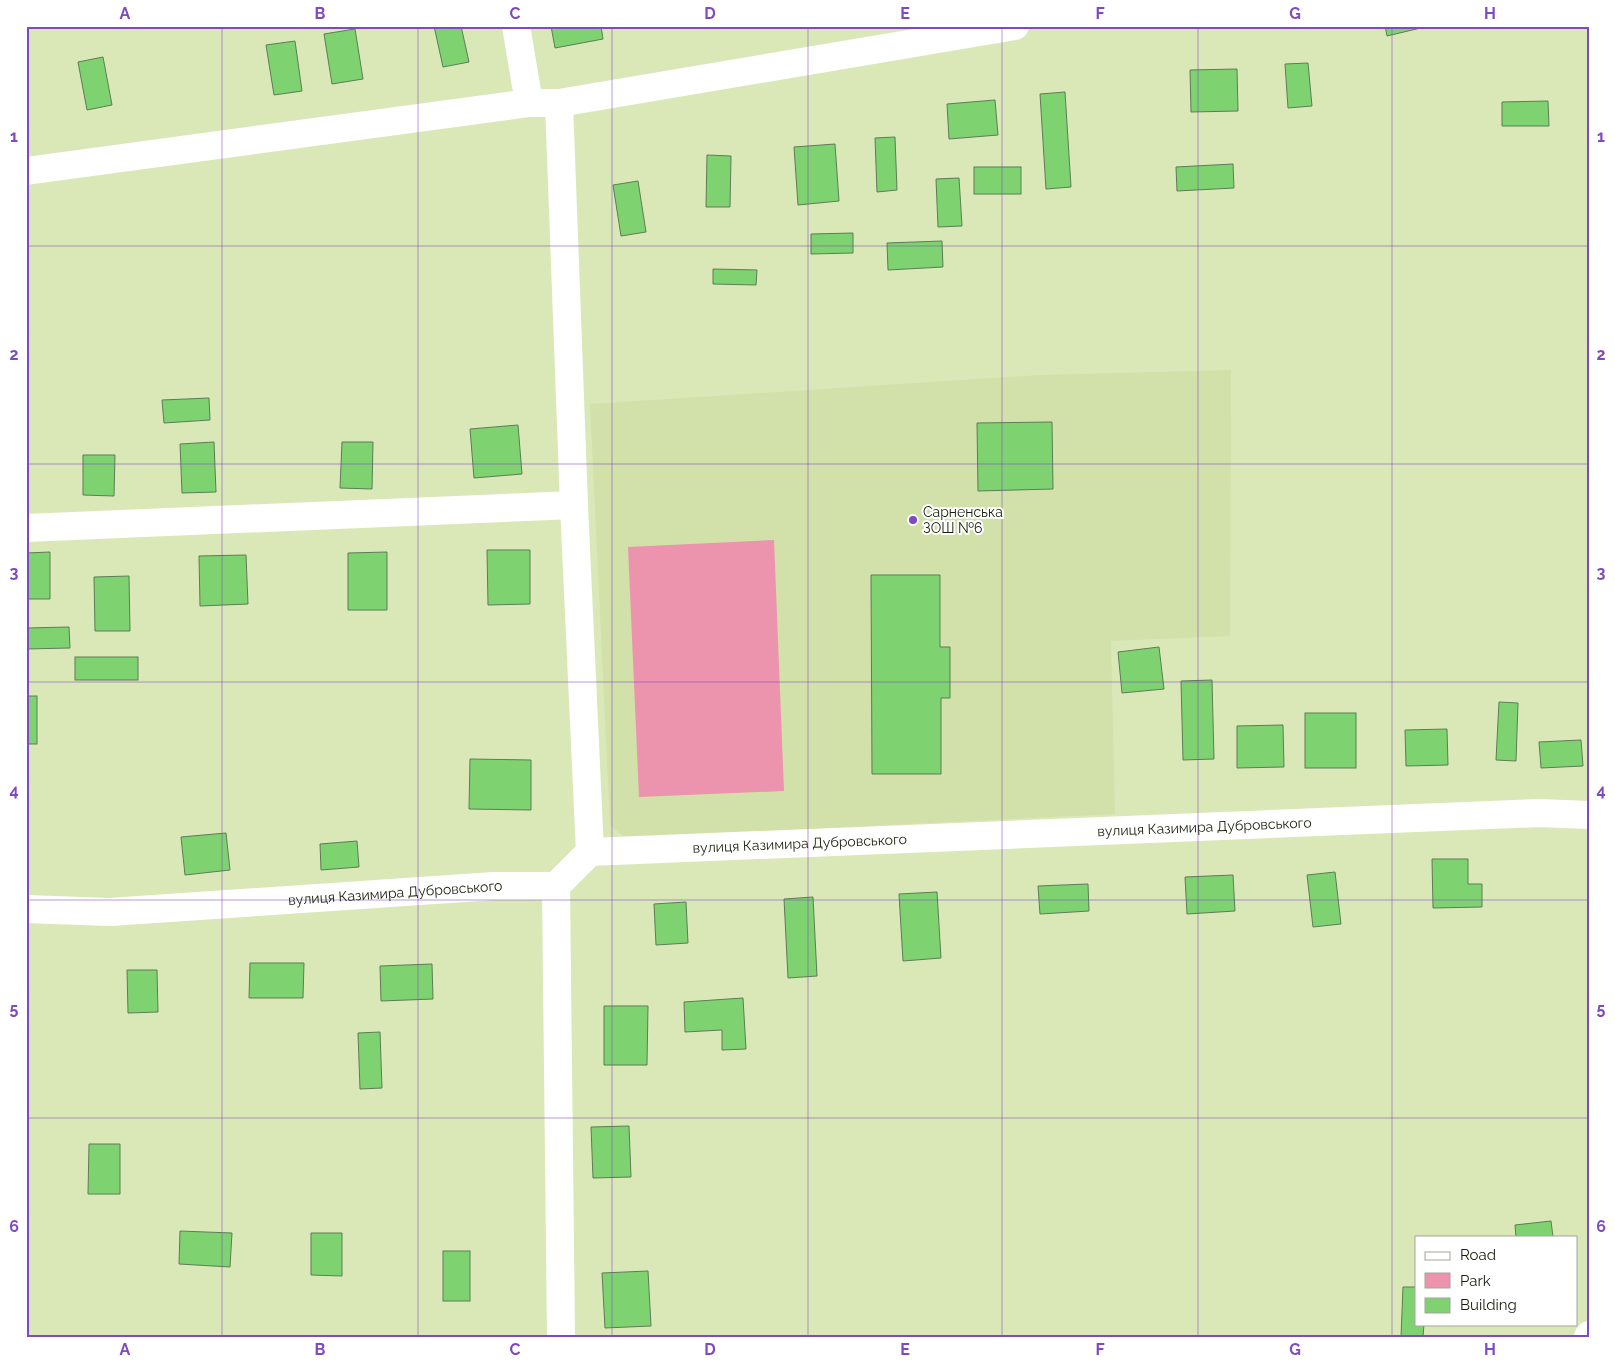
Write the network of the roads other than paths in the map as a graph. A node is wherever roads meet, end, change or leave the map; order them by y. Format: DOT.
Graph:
graph roads {
  1 [pos="516,26"];
  2 [pos="1015,26"];
  3 [pos="529,103"];
  4 [pos="558,103"];
  5 [pos="26,171"];
  6 [pos="574,505"];
  7 [pos="26,528"];
  8 [pos="1589,814"];
  9 [pos="590,852"];
  10 [pos="556,886"];
  11 [pos="26,909"];
  12 [pos="560,1337"];
  1 -- 3 [label="street"];
  2 -- 4 [label="street"];
  3 -- 4 [label="street"];
  3 -- 5 [label="street"];
  4 -- 6 [label="street"];
  6 -- 7 [label="street"];
  6 -- 9 [label="street"];
  8 -- 9 [label="street, вулиця Казимира Дубровського"];
  9 -- 10 [label="street"];
  10 -- 11 [label="street, вулиця Казимира Дубровського"];
  10 -- 12 [label="street"];
}
